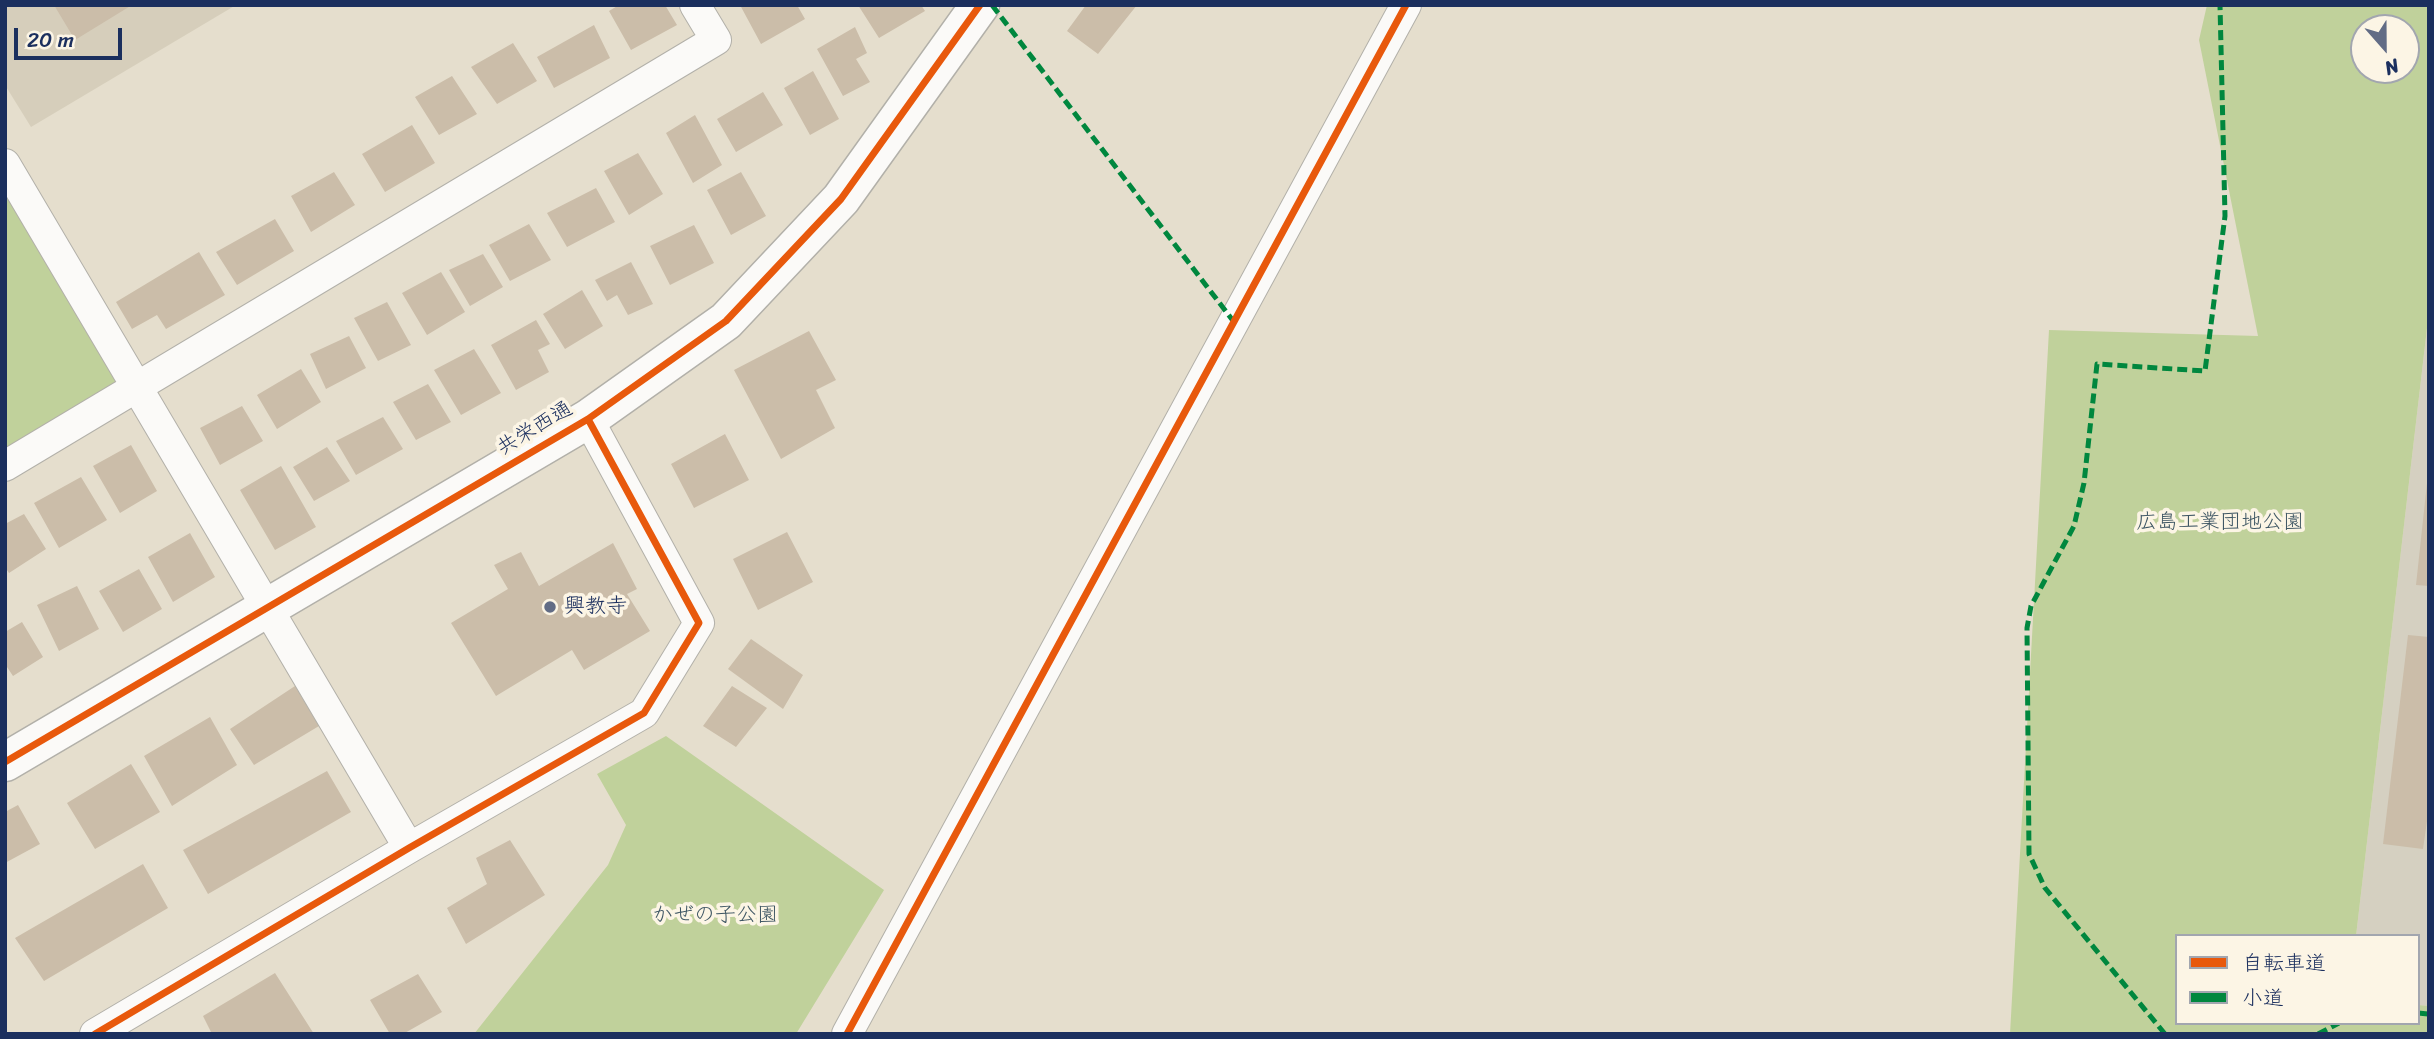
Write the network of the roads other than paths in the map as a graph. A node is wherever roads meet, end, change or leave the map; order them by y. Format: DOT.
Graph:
graph roads {
  1 [pos="695,5"];
  2 [pos="979,5"];
  3 [pos="1406,5"];
  4 [pos="6,169"];
  5 [pos="138,388"];
  6 [pos="588,419"];
  7 [pos="5,466"];
  8 [pos="268,607"];
  9 [pos="5,762"];
  10 [pos="409,848"];
  11 [pos="110,1030"];
  12 [pos="847,1034"];
  1 -- 5 [label="street"];
  2 -- 6 [label="street, 共栄西通"];
  3 -- 12 [label="street"];
  4 -- 5 [label="street"];
  5 -- 7 [label="street"];
  5 -- 8 [label="street"];
  6 -- 8 [label="street, 共栄西通"];
  6 -- 10 [label="street"];
  8 -- 9 [label="street, 共栄西通"];
  8 -- 10 [label="street"];
  10 -- 11 [label="street"];
}
